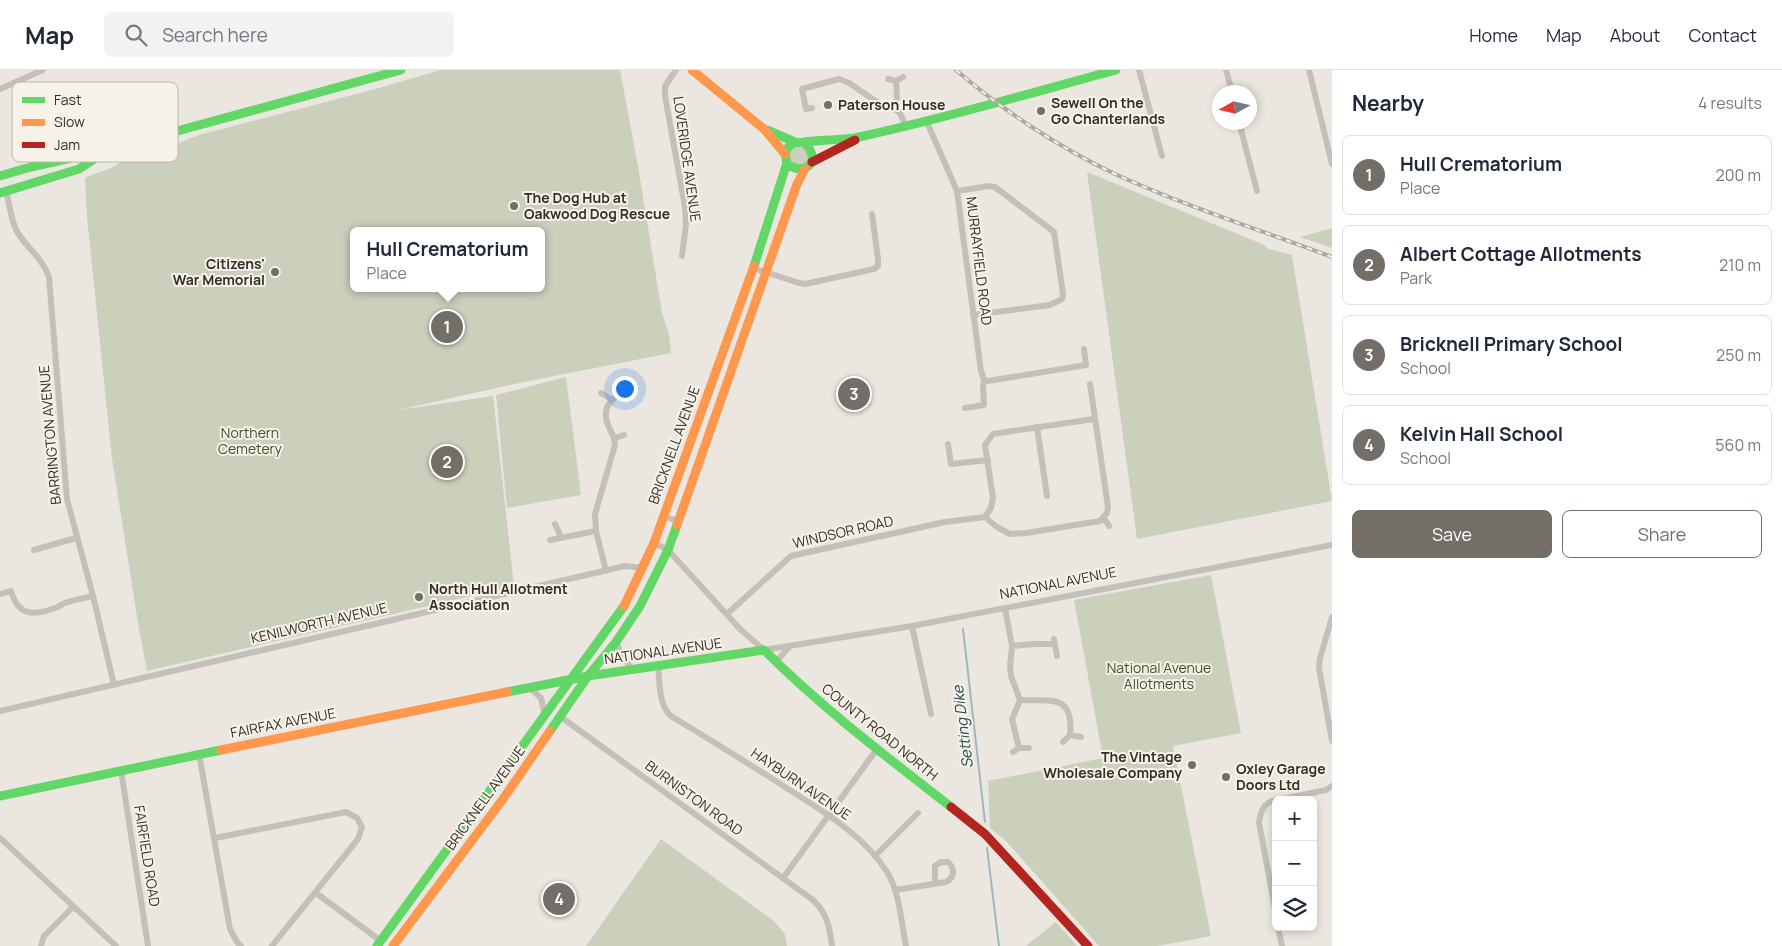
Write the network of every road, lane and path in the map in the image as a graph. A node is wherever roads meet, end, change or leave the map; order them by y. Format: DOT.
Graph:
graph roads {
  1 [pos="43,70"];
  2 [pos="401,70"];
  3 [pos="676,70"];
  4 [pos="692,70"];
  5 [pos="1116,70"];
  6 [pos="1139,70"];
  7 [pos="1226,70"];
  8 [pos="1309,70"];
  9 [pos="903,77"];
  10 [pos="888,79"];
  11 [pos="896,81"];
  12 [pos="14,82"];
  13 [pos="12,83"];
  14 [pos="1230,85"];
  15 [pos="0,88"];
  16 [pos="812,108"];
  17 [pos="894,108"];
  18 [pos="926,120"];
  19 [pos="906,126"];
  20 [pos="764,129"];
  21 [pos="1241,130"];
  22 [pos="178,131"];
  23 [pos="862,137"];
  24 [pos="795,142"];
  25 [pos="805,143"];
  26 [pos="1162,156"];
  27 [pos="786,158"];
  28 [pos="53,162"];
  29 [pos="90,162"];
  30 [pos="1332,164"];
  31 [pos="809,166"];
  32 [pos="0,176"];
  33 [pos="957,191"];
  34 [pos="1257,191"];
  35 [pos="3,192"];
  36 [pos="872,214"];
  37 [pos="682,256"];
  38 [pos="753,268"];
  39 [pos="767,273"];
  40 [pos="973,315"];
  41 [pos="1084,349"];
  42 [pos="984,380"];
  43 [pos="1090,384"];
  44 [pos="634,387"];
  45 [pos="600,393"];
  46 [pos="611,399"];
  47 [pos="706,402"];
  48 [pos="719,407"];
  49 [pos="965,408"];
  50 [pos="1094,418"];
  51 [pos="1037,427"];
  52 [pos="624,435"];
  53 [pos="615,438"];
  54 [pos="948,444"];
  55 [pos="988,460"];
  56 [pos="1046,496"];
  57 [pos="663,516"];
  58 [pos="985,517"];
  59 [pos="1104,518"];
  60 [pos="678,521"];
  61 [pos="555,524"];
  62 [pos="1109,526"];
  63 [pos="596,531"];
  64 [pos="560,537"];
  65 [pos="76,538"];
  66 [pos="550,540"];
  67 [pos="654,543"];
  68 [pos="1332,545"];
  69 [pos="34,550"];
  70 [pos="668,550"];
  71 [pos="644,568"];
  72 [pos="606,571"];
  73 [pos="0,594"];
  74 [pos="93,596"];
  75 [pos="628,600"];
  76 [pos="640,606"];
  77 [pos="1005,608"];
  78 [pos="727,614"];
  79 [pos="1332,617"];
  80 [pos="912,626"];
  81 [pos="616,642"];
  82 [pos="1012,646"];
  83 [pos="789,647"];
  84 [pos="764,650"];
  85 [pos="1057,656"];
  86 [pos="776,662"];
  87 [pos="658,665"];
  88 [pos="632,669"];
  89 [pos="588,676"];
  90 [pos="571,680"];
  91 [pos="114,684"];
  92 [pos="530,688"];
  93 [pos="1020,700"];
  94 [pos="0,710"];
  95 [pos="931,714"];
  96 [pos="545,716"];
  97 [pos="561,717"];
  98 [pos="1070,735"];
  99 [pos="1081,737"];
  100 [pos="1332,741"];
  101 [pos="1063,742"];
  102 [pos="1019,748"];
  103 [pos="1029,748"];
  104 [pos="877,750"];
  105 [pos="1013,752"];
  106 [pos="199,754"];
  107 [pos="121,770"];
  108 [pos="1332,786"];
  109 [pos="0,796"];
  110 [pos="1297,796"];
  111 [pos="1272,801"];
  112 [pos="918,813"];
  113 [pos="827,816"];
  114 [pos="0,838"];
  115 [pos="215,838"];
  116 [pos="875,856"];
  117 [pos="783,878"];
  118 [pos="935,883"];
  119 [pos="418,889"];
  120 [pos="895,890"];
  121 [pos="316,893"];
  122 [pos="1272,893"];
  123 [pos="429,896"];
  124 [pos="74,907"];
  125 [pos="1279,931"];
  126 [pos="379,943"];
  127 [pos="41,946"];
  128 [pos="116,946"];
  129 [pos="148,946"];
  130 [pos="241,946"];
  131 [pos="272,946"];
  132 [pos="393,946"];
  133 [pos="832,946"];
  134 [pos="906,946"];
  135 [pos="1088,946"];
  136 [pos="1282,946"];
  1 -- 12 [label="street"];
  2 -- 22 [label="street"];
  3 -- 37 [label="street, LOVERIDGE AVENUE"];
  4 -- 20 [label="street"];
  5 -- 18 [label="street"];
  6 -- 26 [label="street"];
  7 -- 14 [label="street"];
  8 -- 30 [label="street"];
  9 -- 11 [label="street"];
  10 -- 11 [label="street"];
  11 -- 17 [label="street"];
  13 -- 15 [label="street"];
  16 -- 17 [label="street"];
  17 -- 19 [label="street"];
  18 -- 19 [label="street"];
  18 -- 33 [label="street, MURRAYFIELD ROAD"];
  19 -- 23 [label="street"];
  20 -- 24 [label="street"];
  20 -- 27 [label="street"];
  21 -- 34 [label="street"];
  23 -- 25 [label="street"];
  23 -- 31 [label="street"];
  24 -- 25 [label="street"];
  24 -- 27 [label="street"];
  25 -- 31 [label="street"];
  27 -- 31 [label="street"];
  27 -- 38 [label="street, BRICKNELL AVENUE"];
  28 -- 32 [label="street"];
  29 -- 35 [label="street"];
  31 -- 39 [label="street, BRICKNELL AVENUE"];
  33 -- 40 [label="street, MURRAYFIELD ROAD"];
  33 -- 40 [label="street"];
  35 -- 65 [label="street, BARRINGTON AVENUE"];
  36 -- 39 [label="street"];
  38 -- 39 [label="street"];
  38 -- 47 [label="street, BRICKNELL AVENUE"];
  39 -- 48 [label="street, BRICKNELL AVENUE"];
  40 -- 42 [label="street, MURRAYFIELD ROAD"];
  41 -- 42 [label="street"];
  42 -- 49 [label="street, MURRAYFIELD ROAD"];
  43 -- 50 [label="street"];
  44 -- 46 [label="street"];
  45 -- 46 [label="street"];
  46 -- 53 [label="street"];
  47 -- 48 [label="street"];
  47 -- 57 [label="street, BRICKNELL AVENUE"];
  48 -- 60 [label="street, BRICKNELL AVENUE"];
  50 -- 51 [label="street"];
  50 -- 59 [label="street"];
  51 -- 55 [label="street"];
  51 -- 56 [label="street"];
  52 -- 53 [label="street"];
  53 -- 63 [label="street"];
  54 -- 55 [label="street"];
  55 -- 58 [label="street"];
  57 -- 60 [label="street"];
  57 -- 67 [label="street, BRICKNELL AVENUE"];
  58 -- 59 [label="street"];
  58 -- 78 [label="street, WINDSOR ROAD"];
  59 -- 62 [label="street"];
  60 -- 70 [label="street, BRICKNELL AVENUE"];
  61 -- 64 [label="street"];
  63 -- 64 [label="street"];
  63 -- 72 [label="street"];
  64 -- 66 [label="street"];
  65 -- 69 [label="street"];
  65 -- 74 [label="street, BARRINGTON AVENUE"];
  67 -- 70 [label="street, COUNTY ROAD NORTH"];
  67 -- 71 [label="street, BRICKNELL AVENUE"];
  68 -- 77 [label="street, NATIONAL AVENUE"];
  70 -- 76 [label="street, BRICKNELL AVENUE"];
  70 -- 78 [label="street, COUNTY ROAD NORTH"];
  71 -- 72 [label="street, KENILWORTH AVENUE"];
  71 -- 75 [label="street, BRICKNELL AVENUE"];
  72 -- 91 [label="street, KENILWORTH AVENUE"];
  73 -- 74 [label="street"];
  74 -- 91 [label="street, BARRINGTON AVENUE"];
  75 -- 76 [label="street"];
  75 -- 90 [label="street, BRICKNELL AVENUE"];
  76 -- 81 [label="street, BRICKNELL AVENUE"];
  77 -- 80 [label="street, NATIONAL AVENUE"];
  77 -- 82 [label="street"];
  78 -- 84 [label="street, COUNTY ROAD NORTH"];
  79 -- 100 [label="street"];
  80 -- 83 [label="street, NATIONAL AVENUE"];
  80 -- 95 [label="street"];
  81 -- 88 [label="street"];
  81 -- 89 [label="street, BRICKNELL AVENUE"];
  82 -- 85 [label="street"];
  82 -- 93 [label="street"];
  83 -- 84 [label="street, NATIONAL AVENUE"];
  83 -- 86 [label="street"];
  84 -- 86 [label="street, COUNTY ROAD NORTH"];
  84 -- 87 [label="street, NATIONAL AVENUE"];
  86 -- 104 [label="street, COUNTY ROAD NORTH"];
  87 -- 88 [label="street, NATIONAL AVENUE"];
  87 -- 113 [label="street, HAYBURN AVENUE"];
  88 -- 89 [label="street, NATIONAL AVENUE"];
  89 -- 90 [label="street, NATIONAL AVENUE"];
  89 -- 97 [label="street, BRICKNELL AVENUE"];
  90 -- 92 [label="street, FAIRFAX AVENUE"];
  90 -- 96 [label="street, BRICKNELL AVENUE"];
  91 -- 94 [label="street, KENILWORTH AVENUE"];
  92 -- 96 [label="street"];
  92 -- 106 [label="street, FAIRFAX AVENUE"];
  93 -- 98 [label="street"];
  93 -- 102 [label="street"];
  96 -- 119 [label="street, BRICKNELL AVENUE"];
  97 -- 117 [label="street, BURNISTON ROAD"];
  97 -- 123 [label="street, BRICKNELL AVENUE"];
  98 -- 99 [label="street"];
  98 -- 101 [label="street"];
  102 -- 103 [label="street"];
  102 -- 105 [label="street"];
  104 -- 113 [label="street"];
  104 -- 135 [label="street, COUNTY ROAD NORTH"];
  106 -- 107 [label="street, FAIRFAX AVENUE"];
  106 -- 115 [label="street"];
  107 -- 109 [label="street, FAIRFAX AVENUE"];
  107 -- 129 [label="street, FAIRFIELD ROAD"];
  108 -- 110 [label="street"];
  111 -- 122 [label="street"];
  112 -- 116 [label="street"];
  113 -- 116 [label="street, HAYBURN AVENUE"];
  113 -- 117 [label="street"];
  114 -- 124 [label="street"];
  115 -- 121 [label="street"];
  115 -- 130 [label="street"];
  116 -- 120 [label="street, HAYBURN AVENUE"];
  117 -- 133 [label="street, BURNISTON ROAD"];
  118 -- 120 [label="street"];
  119 -- 123 [label="street"];
  119 -- 126 [label="street, BRICKNELL AVENUE"];
  120 -- 134 [label="street, HAYBURN AVENUE"];
  121 -- 126 [label="street"];
  121 -- 131 [label="street"];
  123 -- 132 [label="street, BRICKNELL AVENUE"];
  124 -- 127 [label="street"];
  124 -- 128 [label="street"];
  125 -- 136 [label="street"];
}
